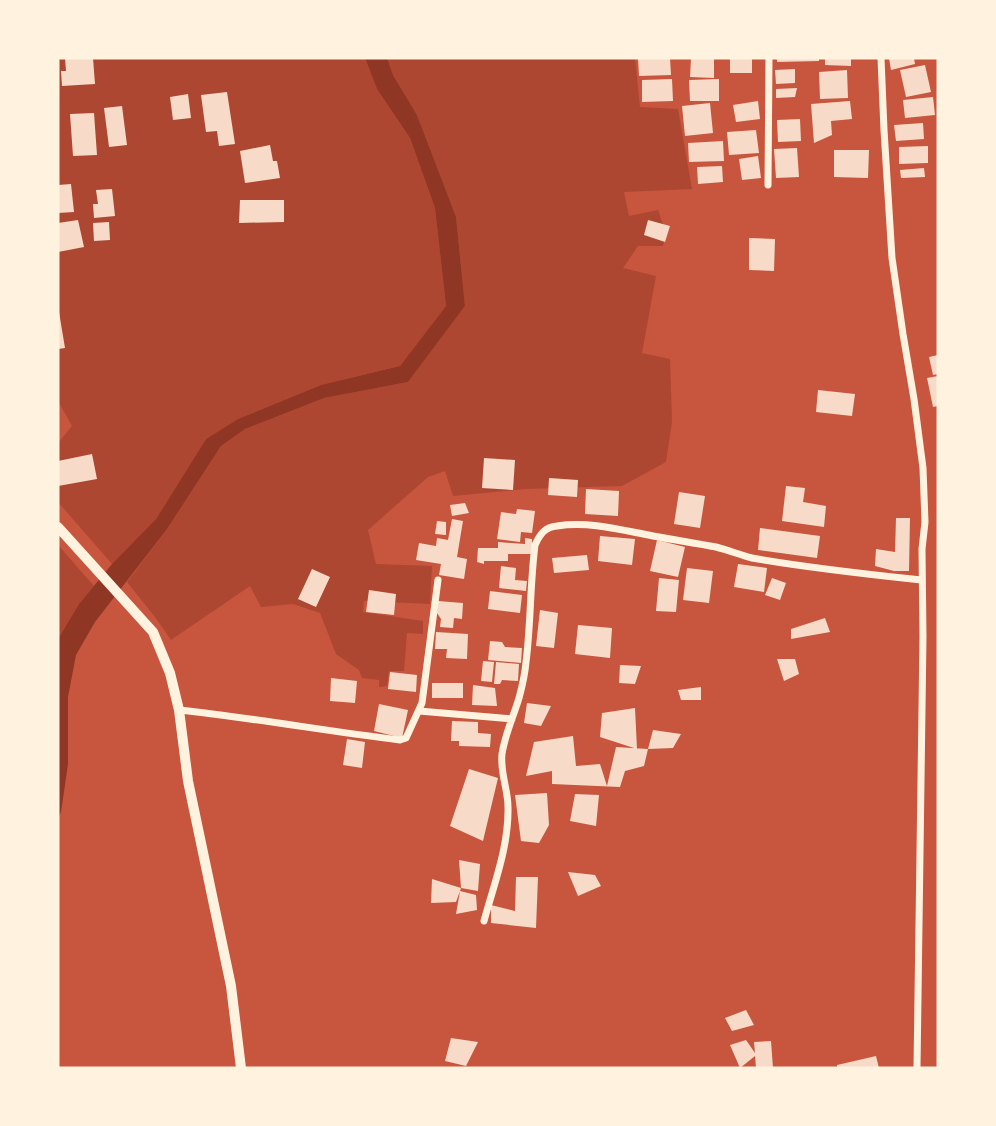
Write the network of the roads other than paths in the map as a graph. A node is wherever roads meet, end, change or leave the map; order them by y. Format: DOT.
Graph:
graph roads {
  1 [pos="769,58"];
  2 [pos="881,58"];
  3 [pos="768,185"];
  4 [pos="58,527"];
  5 [pos="438,580"];
  6 [pos="922,580"];
  7 [pos="179,709"];
  8 [pos="419,711"];
  9 [pos="512,719"];
  10 [pos="484,921"];
  11 [pos="241,1068"];
  12 [pos="917,1068"];
  1 -- 3 [label="street"];
  2 -- 6 [label="street"];
  4 -- 7 [label="street"];
  5 -- 8 [label="street"];
  6 -- 9 [label="street"];
  6 -- 12 [label="street"];
  7 -- 8 [label="street"];
  7 -- 11 [label="street"];
  8 -- 9 [label="street"];
  9 -- 10 [label="street"];
}
